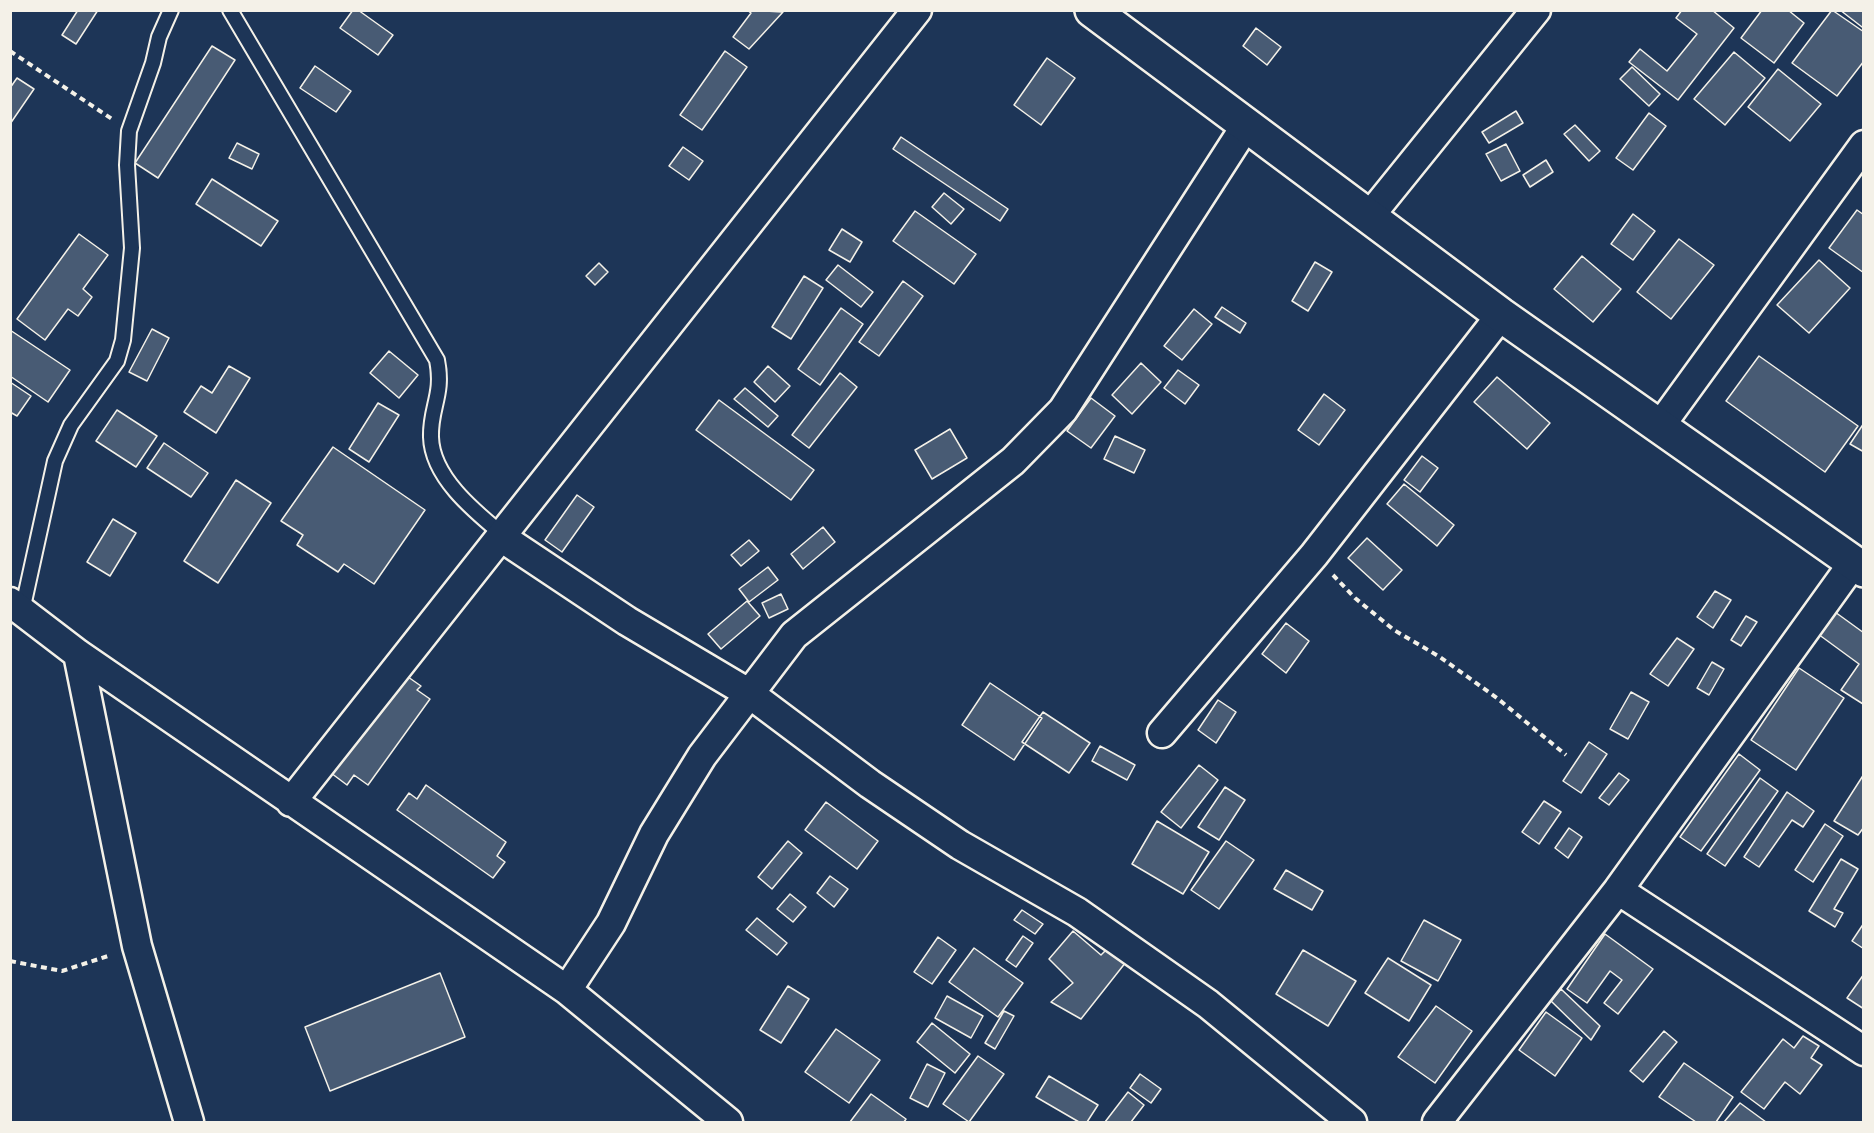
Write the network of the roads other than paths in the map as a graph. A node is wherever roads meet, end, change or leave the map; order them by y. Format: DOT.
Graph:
graph roads {
  1 [pos="171,10"];
  2 [pos="230,10"];
  3 [pos="917,10"];
  4 [pos="1092,10"];
  5 [pos="1536,10"];
  6 [pos="1246,124"];
  7 [pos="1863,145"];
  8 [pos="1368,218"];
  9 [pos="1501,315"];
  10 [pos="1660,426"];
  11 [pos="502,536"];
  12 [pos="1859,566"];
  13 [pos="16,606"];
  14 [pos="78,654"];
  15 [pos="750,694"];
  16 [pos="1162,733"];
  17 [pos="291,802"];
  18 [pos="1618,890"];
  19 [pos="567,990"];
  20 [pos="1863,1051"];
  21 [pos="189,1122"];
  22 [pos="728,1122"];
  23 [pos="1352,1122"];
  24 [pos="1437,1122"];
  1 -- 13 [label="lane"];
  2 -- 11 [label="lane"];
  3 -- 11 [label="street"];
  4 -- 6 [label="street"];
  5 -- 8 [label="street"];
  6 -- 8 [label="street"];
  6 -- 15 [label="street"];
  7 -- 10 [label="street"];
  8 -- 9 [label="street"];
  9 -- 10 [label="street"];
  9 -- 16 [label="street"];
  10 -- 12 [label="street"];
  11 -- 15 [label="street"];
  11 -- 17 [label="street"];
  12 -- 18 [label="street"];
  13 -- 14 [label="street"];
  14 -- 17 [label="street"];
  14 -- 21 [label="street"];
  15 -- 19 [label="street"];
  15 -- 23 [label="street"];
  17 -- 19 [label="street"];
  18 -- 20 [label="street"];
  18 -- 24 [label="street"];
  19 -- 22 [label="street"];
}
